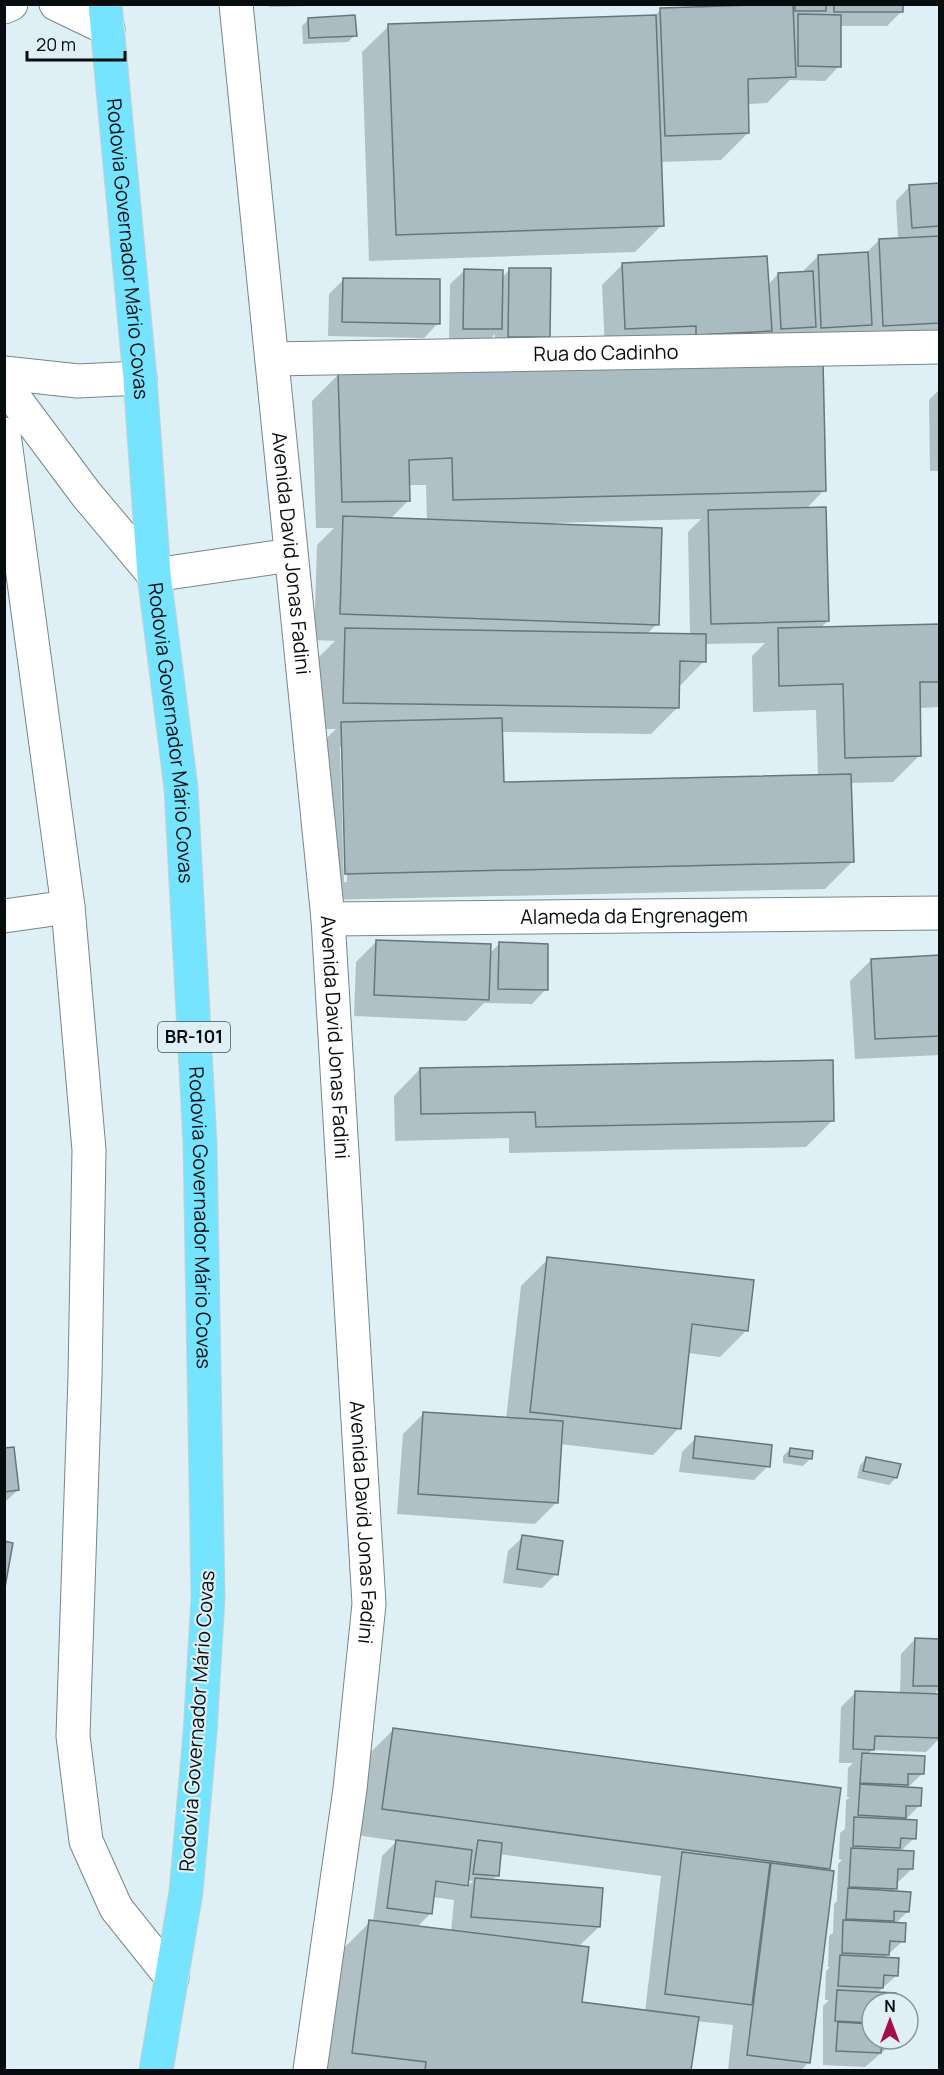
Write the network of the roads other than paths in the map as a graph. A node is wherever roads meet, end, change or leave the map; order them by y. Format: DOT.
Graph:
graph roads {
  1 [pos="11,4"];
  2 [pos="56,4"];
  3 [pos="236,4"];
  4 [pos="4,8"];
  5 [pos="107,17"];
  6 [pos="939,347"];
  7 [pos="272,359"];
  8 [pos="4,373"];
  9 [pos="140,378"];
  10 [pos="4,384"];
  11 [pos="4,434"];
  12 [pos="291,555"];
  13 [pos="154,575"];
  14 [pos="68,907"];
  15 [pos="939,913"];
  16 [pos="4,916"];
  17 [pos="328,919"];
  18 [pos="172,1978"];
  19 [pos="156,2070"];
  20 [pos="310,2070"];
  1 -- 4 [label="street"];
  2 -- 5 [label="street"];
  3 -- 7 [label="street, Avenida David Jonas Fadini"];
  5 -- 9 [label="highway, Rodovia Governador Mário Covas / BR-101"];
  6 -- 7 [label="street, Rua do Cadinho"];
  7 -- 12 [label="street, Avenida David Jonas Fadini"];
  8 -- 9 [label="street"];
  9 -- 13 [label="highway, Rodovia Governador Mário Covas / BR-101"];
  10 -- 13 [label="street"];
  11 -- 14 [label="street"];
  12 -- 13 [label="street"];
  12 -- 17 [label="street, Avenida David Jonas Fadini"];
  13 -- 18 [label="highway, Rodovia Governador Mário Covas / BR-101"];
  14 -- 16 [label="street"];
  14 -- 18 [label="street"];
  15 -- 17 [label="street, Alameda da Engrenagem"];
  17 -- 20 [label="street, Avenida David Jonas Fadini"];
  18 -- 19 [label="highway, Rodovia Governador Mário Covas / BR-101"];
}
